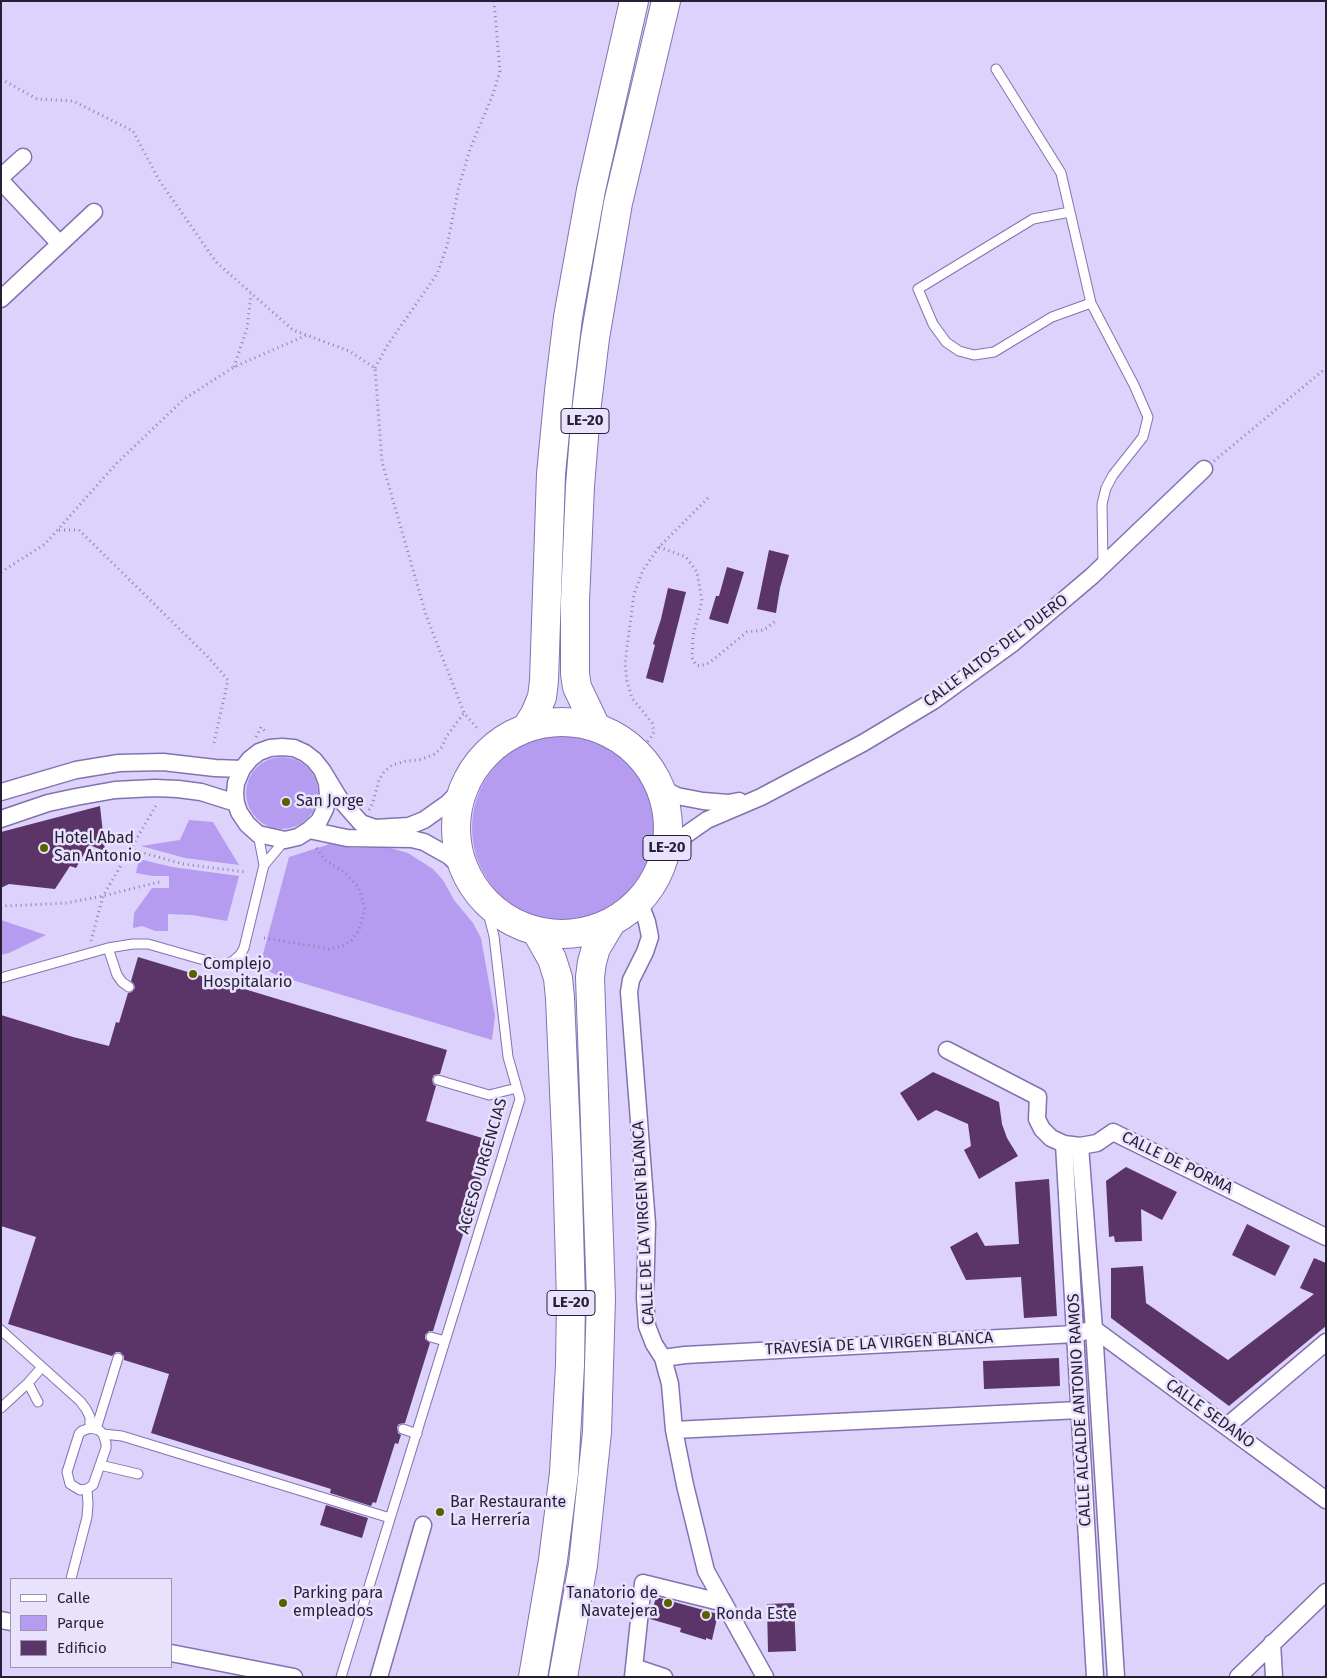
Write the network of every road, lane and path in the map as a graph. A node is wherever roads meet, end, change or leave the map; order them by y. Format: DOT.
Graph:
graph roads {
  1 [pos="494,1"];
  2 [pos="634,1"];
  3 [pos="666,1"];
  4 [pos="683,1"];
  5 [pos="996,69"];
  6 [pos="1,79"];
  7 [pos="640,117"];
  8 [pos="23,157"];
  9 [pos="1,177"];
  10 [pos="1,181"];
  11 [pos="94,212"];
  12 [pos="1070,212"];
  13 [pos="60,244"];
  14 [pos="4,292"];
  15 [pos="251,293"];
  16 [pos="1091,303"];
  17 [pos="307,335"];
  18 [pos="234,367"];
  19 [pos="375,368"];
  20 [pos="1326,368"];
  21 [pos="1204,469"];
  22 [pos="709,497"];
  23 [pos="58,530"];
  24 [pos="659,548"];
  25 [pos="1103,566"];
  26 [pos="1,572"];
  27 [pos="777,620"];
  28 [pos="464,712"];
  29 [pos="596,726"];
  30 [pos="526,728"];
  31 [pos="478,729"];
  32 [pos="213,747"];
  33 [pos="637,752"];
  34 [pos="242,769"];
  35 [pos="322,770"];
  36 [pos="464,787"];
  37 [pos="661,788"];
  38 [pos="1,792"];
  39 [pos="761,797"];
  40 [pos="160,798"];
  41 [pos="236,803"];
  42 [pos="366,815"];
  43 [pos="1,819"];
  44 [pos="258,834"];
  45 [pos="312,837"];
  46 [pos="285,840"];
  47 [pos="667,848"];
  48 [pos="130,849"];
  49 [pos="264,866"];
  50 [pos="464,870"];
  51 [pos="246,872"];
  52 [pos="163,881"];
  53 [pos="103,896"];
  54 [pos="485,901"];
  55 [pos="639,901"];
  56 [pos="1,908"];
  57 [pos="611,922"];
  58 [pos="536,931"];
  59 [pos="264,938"];
  60 [pos="90,944"];
  61 [pos="108,948"];
  62 [pos="1,978"];
  63 [pos="129,986"];
  64 [pos="947,1050"];
  65 [pos="438,1080"];
  66 [pos="517,1088"];
  67 [pos="1072,1145"];
  68 [pos="1326,1237"];
  69 [pos="1094,1329"];
  70 [pos="1,1330"];
  71 [pos="1075,1334"];
  72 [pos="431,1337"];
  73 [pos="445,1341"];
  74 [pos="1326,1342"];
  75 [pos="118,1358"];
  76 [pos="663,1358"];
  77 [pos="42,1367"];
  78 [pos="28,1383"];
  79 [pos="38,1402"];
  80 [pos="1,1408"];
  81 [pos="1080,1410"];
  82 [pos="1227,1426"];
  83 [pos="97,1430"];
  84 [pos="403,1430"];
  85 [pos="674,1430"];
  86 [pos="416,1434"];
  87 [pos="100,1465"];
  88 [pos="138,1474"];
  89 [pos="87,1489"];
  90 [pos="1326,1500"];
  91 [pos="390,1518"];
  92 [pos="423,1525"];
  93 [pos="72,1578"];
  94 [pos="1326,1592"];
  95 [pos="724,1603"];
  96 [pos="1272,1643"];
  97 [pos="172,1653"];
  98 [pos="633,1672"];
  99 [pos="294,1677"];
  100 [pos="341,1677"];
  101 [pos="379,1677"];
  102 [pos="532,1677"];
  103 [pos="563,1677"];
  104 [pos="664,1677"];
  105 [pos="765,1677"];
  106 [pos="1095,1677"];
  107 [pos="1116,1677"];
  108 [pos="1238,1677"];
  109 [pos="1274,1677"];
  1 -- 19 [label="path"];
  2 -- 30 [label="highway, LE-20"];
  3 -- 7 [label="highway, LE-20"];
  4 -- 7 [label="highway, LE-20"];
  5 -- 12 [label="lane"];
  6 -- 15 [label="path"];
  7 -- 29 [label="highway, LE-20"];
  8 -- 9 [label="street"];
  10 -- 13 [label="street"];
  11 -- 13 [label="street"];
  12 -- 16 [label="lane"];
  12 -- 16 [label="lane"];
  13 -- 14 [label="street"];
  15 -- 17 [label="path"];
  15 -- 18 [label="path"];
  16 -- 25 [label="lane"];
  17 -- 18 [label="path"];
  17 -- 19 [label="path"];
  18 -- 23 [label="path"];
  19 -- 28 [label="path"];
  20 -- 21 [label="path"];
  21 -- 25 [label="street, CALLE ALTOS DEL DUERO"];
  22 -- 24 [label="path"];
  23 -- 26 [label="path"];
  23 -- 32 [label="path"];
  24 -- 27 [label="path"];
  24 -- 33 [label="path"];
  25 -- 39 [label="street, CALLE ALTOS DEL DUERO"];
  28 -- 31 [label="path"];
  28 -- 42 [label="path"];
  29 -- 30 [label="highway, LE-20 / LE-20"];
  29 -- 33 [label="highway, LE-20 / LE-20"];
  30 -- 36 [label="highway, LE-20 / LE-20"];
  33 -- 37 [label="highway, LE-20 / LE-20"];
  34 -- 35 [label="street"];
  34 -- 38 [label="street"];
  34 -- 41 [label="street"];
  35 -- 36 [label="street"];
  35 -- 45 [label="street"];
  36 -- 50 [label="highway, LE-20 / LE-20"];
  37 -- 39 [label="street, CALLE ALTOS DEL DUERO"];
  37 -- 47 [label="highway, LE-20 / LE-20"];
  39 -- 47 [label="street, CALLE ALTOS DEL DUERO"];
  40 -- 48 [label="path"];
  41 -- 43 [label="street"];
  41 -- 44 [label="street"];
  44 -- 46 [label="street"];
  44 -- 49 [label="lane"];
  45 -- 46 [label="street"];
  45 -- 50 [label="street"];
  45 -- 59 [label="path"];
  46 -- 49 [label="lane"];
  47 -- 55 [label="highway, LE-20 / LE-20"];
  48 -- 51 [label="path"];
  48 -- 53 [label="path"];
  49 -- 61 [label="lane"];
  50 -- 54 [label="highway, LE-20 / LE-20"];
  52 -- 53 [label="path"];
  53 -- 56 [label="path"];
  53 -- 60 [label="path"];
  54 -- 58 [label="highway, LE-20 / LE-20"];
  54 -- 66 [label="lane, ACCESO URGENCIAS"];
  55 -- 57 [label="highway, LE-20 / LE-20"];
  55 -- 76 [label="street, CALLE DE LA VIRGEN BLANCA"];
  57 -- 58 [label="highway, LE-20 / LE-20"];
  57 -- 103 [label="highway, LE-20"];
  58 -- 102 [label="highway, LE-20"];
  61 -- 62 [label="lane"];
  61 -- 63 [label="lane"];
  64 -- 67 [label="street"];
  65 -- 66 [label="lane"];
  66 -- 73 [label="lane, ACCESO URGENCIAS"];
  67 -- 68 [label="street, CALLE DE PORMA"];
  67 -- 69 [label="street, CALLE ALCALDE ANTONIO RAMOS"];
  67 -- 71 [label="street, CALLE ALCALDE ANTONIO RAMOS"];
  69 -- 71 [label="street, TRAVESÍA DE LA VIRGEN BLANCA"];
  69 -- 82 [label="street, CALLE SEDANO"];
  69 -- 107 [label="street, CALLE ALCALDE ANTONIO RAMOS"];
  70 -- 77 [label="lane"];
  71 -- 76 [label="street, TRAVESÍA DE LA VIRGEN BLANCA"];
  71 -- 81 [label="street, CALLE ALCALDE ANTONIO RAMOS"];
  72 -- 73 [label="lane"];
  73 -- 86 [label="lane, ACCESO URGENCIAS"];
  74 -- 82 [label="street"];
  75 -- 83 [label="lane"];
  76 -- 85 [label="street, CALLE DE LA VIRGEN BLANCA"];
  77 -- 78 [label="lane"];
  77 -- 83 [label="lane"];
  78 -- 79 [label="lane"];
  78 -- 80 [label="lane"];
  81 -- 85 [label="street"];
  81 -- 106 [label="street, CALLE ALCALDE ANTONIO RAMOS"];
  82 -- 90 [label="street, CALLE SEDANO"];
  83 -- 87 [label="lane"];
  83 -- 89 [label="lane"];
  83 -- 91 [label="lane"];
  84 -- 86 [label="lane"];
  85 -- 95 [label="street, CALLE DE LA VIRGEN BLANCA"];
  86 -- 91 [label="lane, ACCESO URGENCIAS"];
  87 -- 88 [label="lane"];
  87 -- 89 [label="lane"];
  89 -- 93 [label="lane"];
  91 -- 100 [label="lane, ACCESO URGENCIAS"];
  92 -- 101 [label="street"];
  94 -- 96 [label="street"];
  95 -- 98 [label="street"];
  95 -- 105 [label="street, CALLE DE LA VIRGEN BLANCA"];
  96 -- 108 [label="street"];
  96 -- 109 [label="street"];
  97 -- 99 [label="street"];
  98 -- 104 [label="street"];
}
